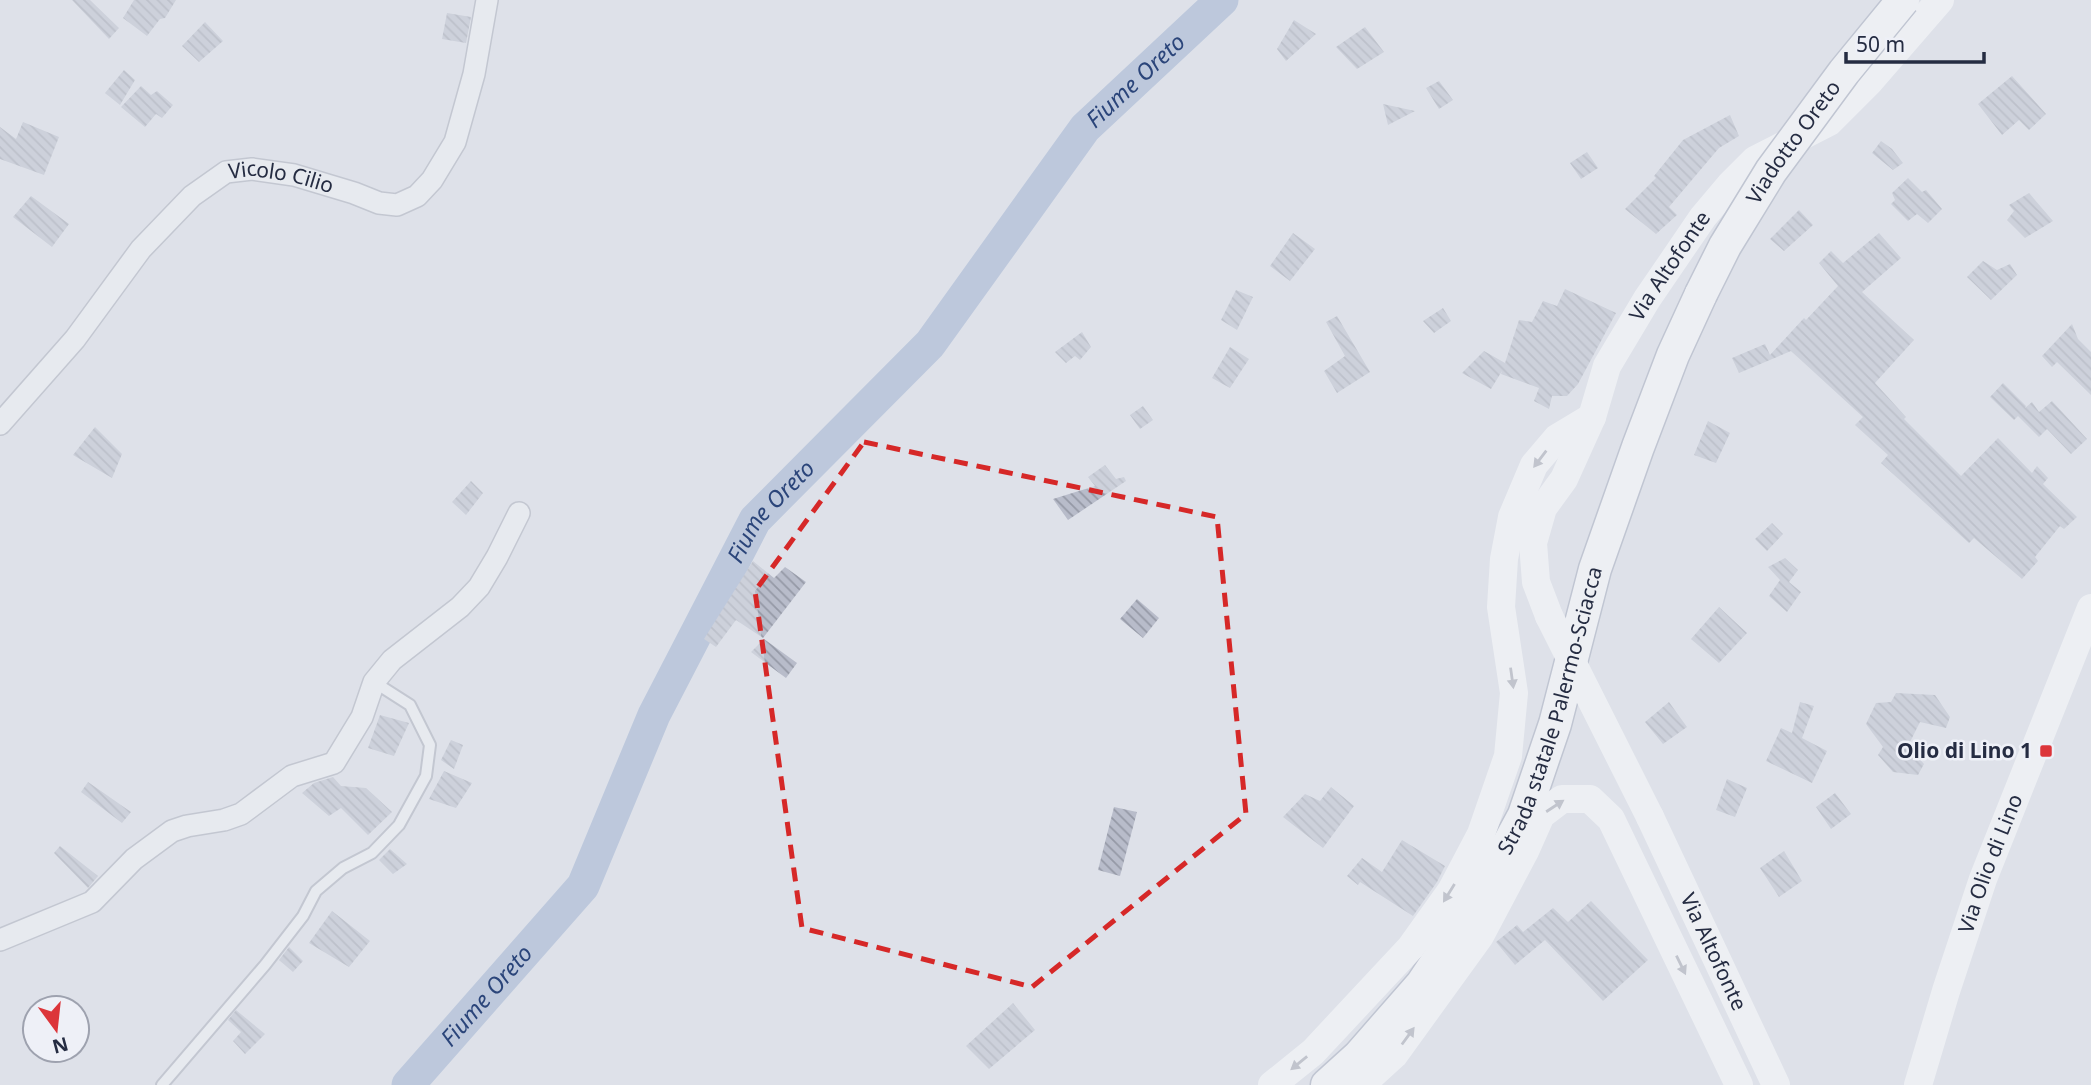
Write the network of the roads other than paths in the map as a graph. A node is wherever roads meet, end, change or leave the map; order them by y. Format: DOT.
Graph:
graph roads {
  1 [pos="487,0"];
  2 [pos="1903,0"];
  3 [pos="1940,0"];
  4 [pos="1701,294"];
  5 [pos="1592,417"];
  6 [pos="0,424"];
  7 [pos="519,513"];
  8 [pos="2091,608"];
  9 [pos="374,682"];
  10 [pos="0,940"];
  11 [pos="162,1085"];
  12 [pos="1272,1085"];
  13 [pos="1327,1085"];
  14 [pos="1361,1085"];
  15 [pos="1739,1085"];
  16 [pos="1776,1085"];
  17 [pos="1918,1085"];
  1 -- 6 [label="street, Vicolo Cilio"];
  2 -- 4 [label="main road, Viadotto Oreto, bridge"];
  3 -- 5 [label="main road, Via Altofonte"];
  4 -- 13 [label="main road, Strada statale Palermo-Sciacca"];
  5 -- 12 [label="main road, one-way"];
  5 -- 16 [label="main road, Via Altofonte, bridge"];
  7 -- 9 [label="street"];
  8 -- 17 [label="main road, Via Olio di Lino"];
  9 -- 10 [label="street"];
  9 -- 11 [label="lane"];
  14 -- 15 [label="main road, one-way"];
}
